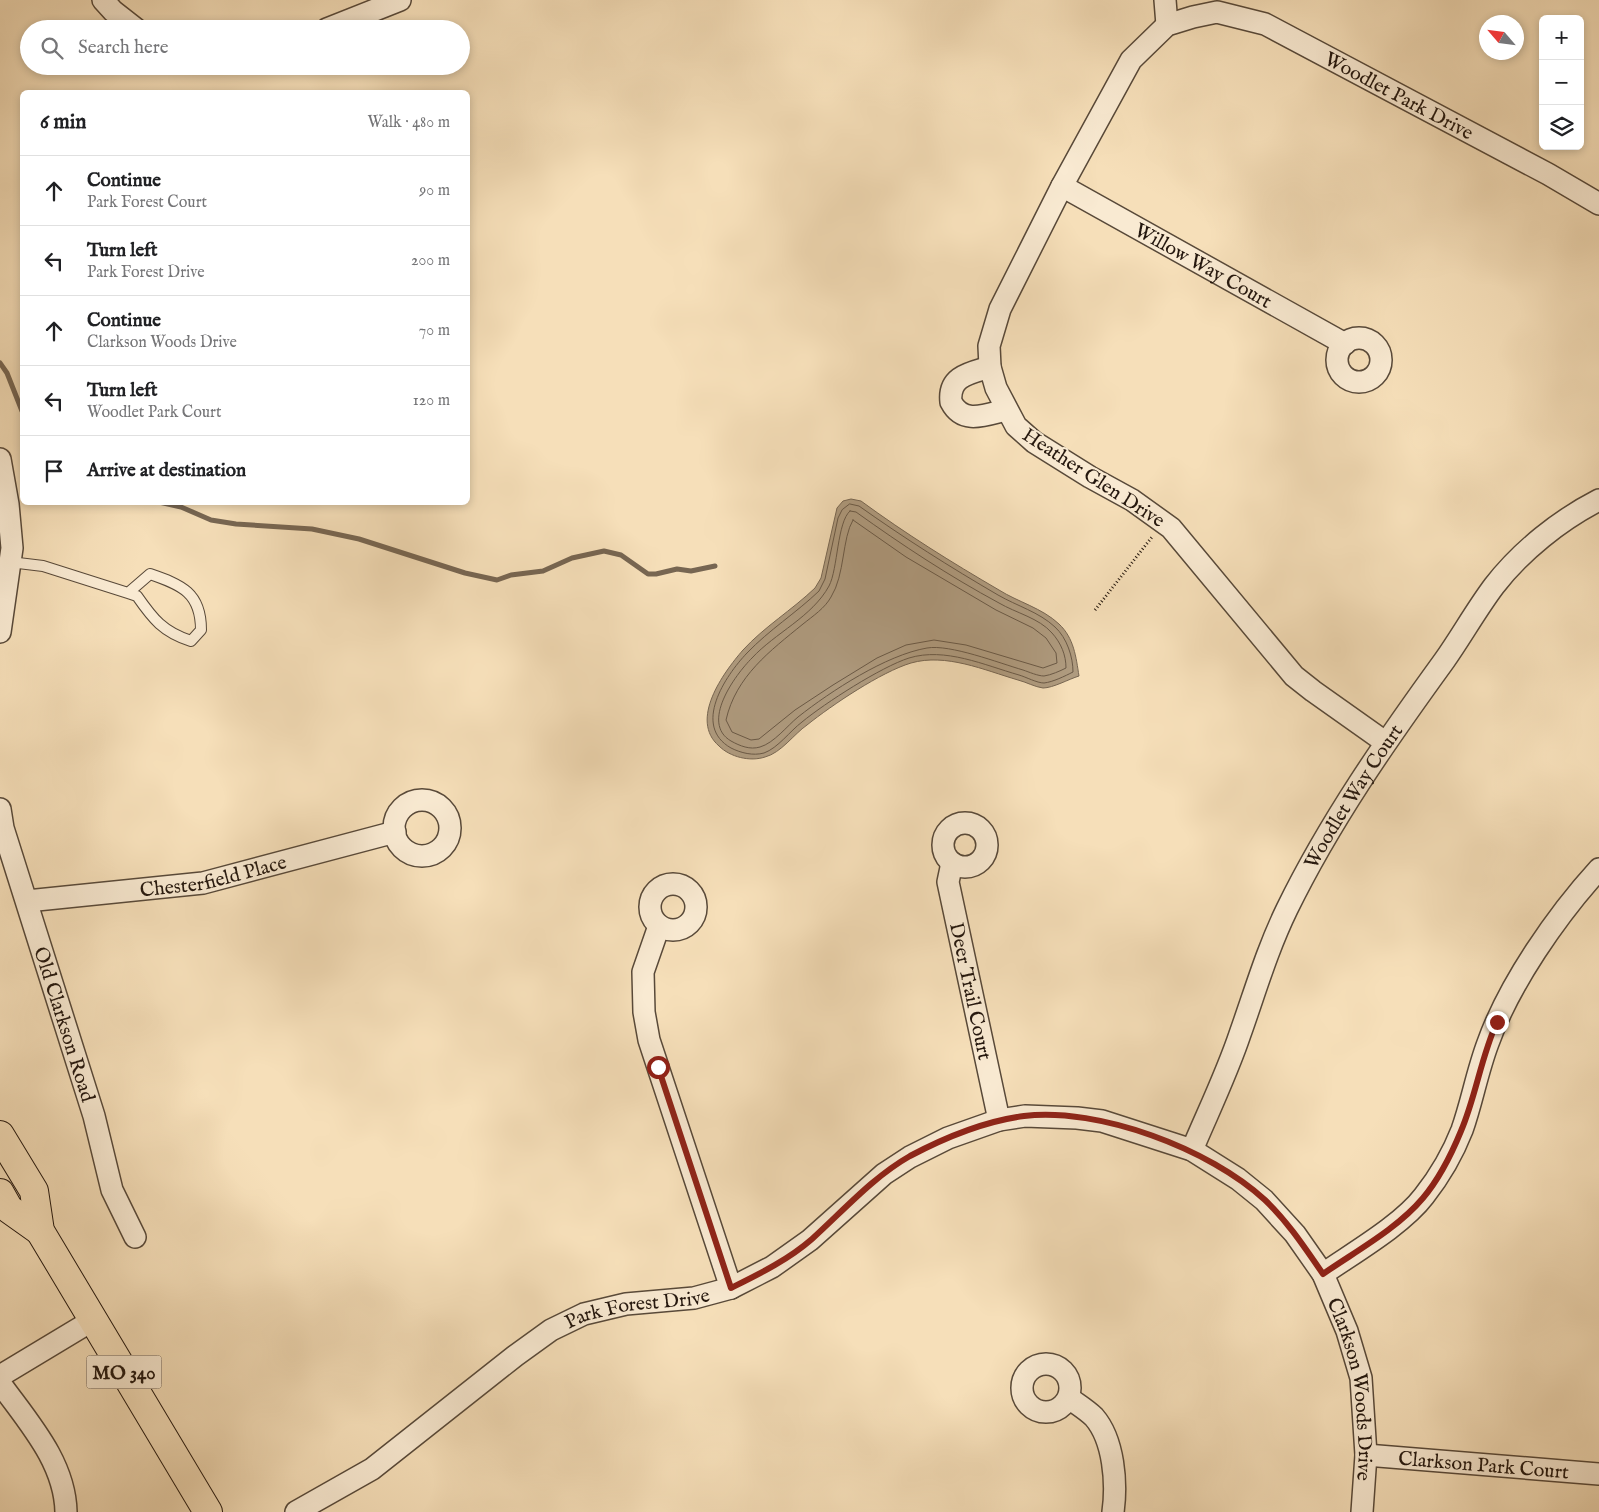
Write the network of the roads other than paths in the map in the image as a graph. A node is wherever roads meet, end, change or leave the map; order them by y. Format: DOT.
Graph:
graph roads {
  1 [pos="103,0"];
  2 [pos="400,0"];
  3 [pos="1165,0"];
  4 [pos="1214,6"];
  5 [pos="1192,17"];
  6 [pos="124,20"];
  7 [pos="350,20"];
  8 [pos="1167,25"];
  9 [pos="1062,186"];
  10 [pos="1599,204"];
  11 [pos="1344,344"];
  12 [pos="990,367"];
  13 [pos="1006,410"];
  14 [pos="0,458"];
  15 [pos="1599,500"];
  16 [pos="4,506"];
  17 [pos="10,562"];
  18 [pos="128,593"];
  19 [pos="0,632"];
  20 [pos="1385,742"];
  21 [pos="0,809"];
  22 [pos="395,832"];
  23 [pos="952,863"];
  24 [pos="1599,869"];
  25 [pos="27,901"];
  26 [pos="659,926"];
  27 [pos="999,1120"];
  28 [pos="0,1135"];
  29 [pos="1192,1150"];
  30 [pos="0,1193"];
  31 [pos="40,1231"];
  32 [pos="135,1237"];
  33 [pos="1323,1274"];
  34 [pos="731,1288"];
  35 [pos="93,1320"];
  36 [pos="0,1376"];
  37 [pos="0,1383"];
  38 [pos="1069,1398"];
  39 [pos="1366,1455"];
  40 [pos="1599,1474"];
  41 [pos="66,1512"];
  42 [pos="208,1512"];
  43 [pos="296,1512"];
  44 [pos="1113,1512"];
  45 [pos="1362,1512"];
  1 -- 6 [label="street"];
  2 -- 7 [label="street"];
  3 -- 8 [label="street"];
  4 -- 5 [label="street, Woodlet Park Drive"];
  4 -- 10 [label="street, Woodlet Park Drive"];
  5 -- 8 [label="street, Heather Glen Drive"];
  8 -- 9 [label="street, Heather Glen Drive"];
  9 -- 11 [label="street, Willow Way Court"];
  9 -- 12 [label="street, Heather Glen Drive"];
  12 -- 13 [label="street, Heather Glen Drive"];
  12 -- 13 [label="street"];
  13 -- 20 [label="street, Heather Glen Drive"];
  14 -- 16 [label="street"];
  15 -- 20 [label="street, Woodlet Way Court"];
  16 -- 17 [label="street"];
  17 -- 18 [label="lane"];
  17 -- 19 [label="street"];
  18 -- 18 [label="lane"];
  20 -- 29 [label="street, Woodlet Way Court"];
  21 -- 25 [label="street, Old Clarkson Road"];
  22 -- 25 [label="street, Chesterfield Place"];
  23 -- 27 [label="street, Deer Trail Court"];
  24 -- 33 [label="street"];
  25 -- 32 [label="street, Old Clarkson Road"];
  26 -- 34 [label="street"];
  27 -- 29 [label="street, Park Forest Drive"];
  27 -- 34 [label="street, Park Forest Drive"];
  28 -- 31 [label="main road, MO 340"];
  29 -- 33 [label="street, Clarkson Woods Drive"];
  30 -- 31 [label="main road, MO 340"];
  31 -- 35 [label="main road, MO 340"];
  33 -- 39 [label="street, Clarkson Woods Drive"];
  34 -- 43 [label="street, Park Forest Drive"];
  35 -- 36 [label="street"];
  35 -- 42 [label="main road, MO 340"];
  37 -- 41 [label="street"];
  38 -- 44 [label="street"];
  39 -- 40 [label="street, Clarkson Park Court"];
  39 -- 45 [label="street, Clarkson Woods Drive"];
}
